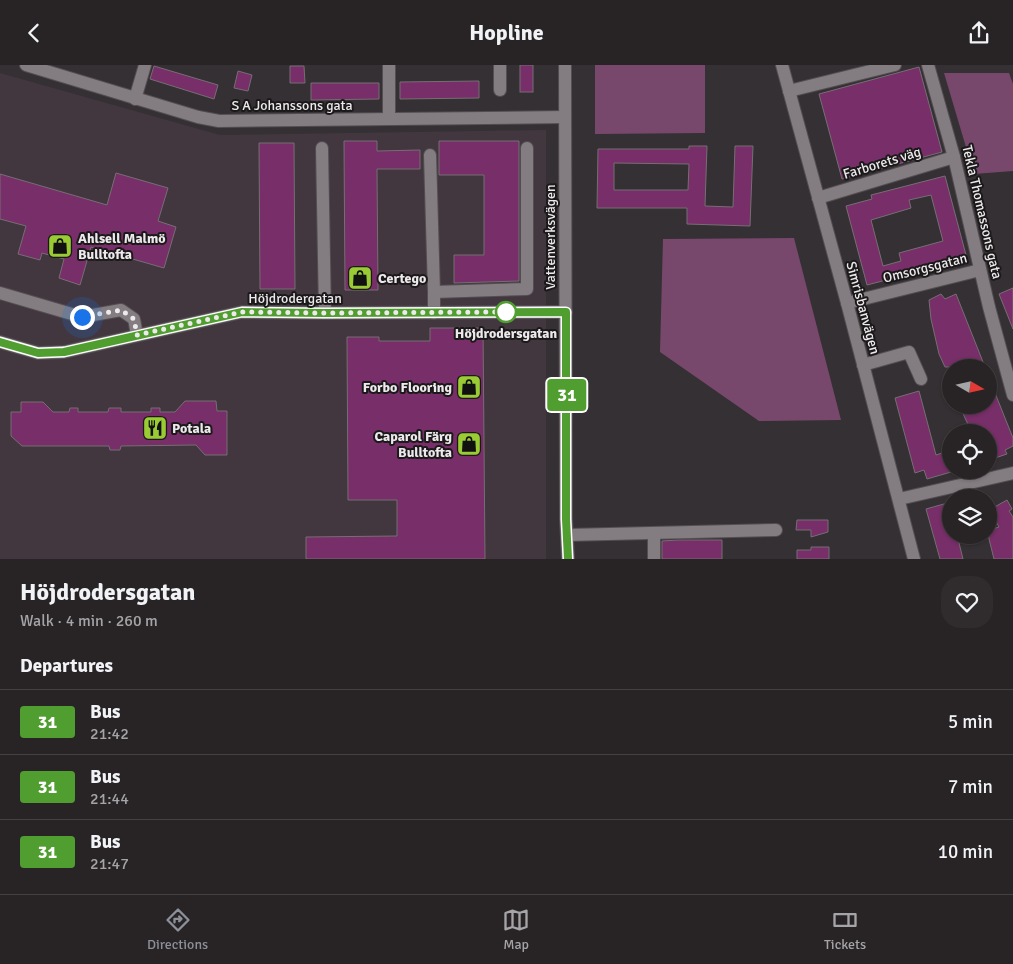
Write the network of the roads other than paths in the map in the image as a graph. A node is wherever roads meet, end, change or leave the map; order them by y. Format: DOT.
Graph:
graph roads {
  1 [pos="26,65"];
  2 [pos="145,65"];
  3 [pos="389,65"];
  4 [pos="500,65"];
  5 [pos="565,65"];
  6 [pos="782,65"];
  7 [pos="895,65"];
  8 [pos="928,65"];
  9 [pos="863,69"];
  10 [pos="500,90"];
  11 [pos="790,91"];
  12 [pos="134,99"];
  13 [pos="565,117"];
  14 [pos="389,119"];
  15 [pos="322,147"];
  16 [pos="527,148"];
  17 [pos="430,155"];
  18 [pos="954,157"];
  19 [pos="818,198"];
  20 [pos="980,270"];
  21 [pos="434,292"];
  22 [pos="0,293"];
  23 [pos="847,303"];
  24 [pos="566,312"];
  25 [pos="324,313"];
  26 [pos="434,313"];
  27 [pos="137,335"];
  28 [pos="0,342"];
  29 [pos="863,365"];
  30 [pos="921,379"];
  31 [pos="1013,395"];
  32 [pos="1013,473"];
  33 [pos="899,499"];
  34 [pos="776,530"];
  35 [pos="654,533"];
  36 [pos="567,535"];
  37 [pos="568,559"];
  38 [pos="654,559"];
  39 [pos="914,559"];
  1 -- 12 [label="street, S A Johanssons gata"];
  2 -- 12 [label="street"];
  3 -- 14 [label="street"];
  4 -- 10 [label="street"];
  5 -- 13 [label="street, Vattenverksvägen"];
  6 -- 11 [label="street, Simrisbanvägen"];
  7 -- 9 [label="street"];
  8 -- 18 [label="street, Tekla Thomassons gata"];
  9 -- 11 [label="street"];
  11 -- 19 [label="street, Simrisbanvägen"];
  12 -- 14 [label="street, S A Johanssons gata"];
  13 -- 14 [label="street, S A Johanssons gata"];
  13 -- 24 [label="street, Vattenverksvägen"];
  15 -- 25 [label="street"];
  16 -- 21 [label="street"];
  17 -- 21 [label="street"];
  18 -- 19 [label="street, Farborets väg"];
  18 -- 20 [label="street, Tekla Thomassons gata"];
  19 -- 23 [label="street, Simrisbanvägen"];
  20 -- 23 [label="street, Omsorgsgatan"];
  20 -- 31 [label="street, Tekla Thomassons gata"];
  21 -- 26 [label="street"];
  22 -- 27 [label="street"];
  23 -- 29 [label="street, Simrisbanvägen"];
  24 -- 26 [label="street, Höjdrodergatan"];
  24 -- 36 [label="street, Vattenverksvägen"];
  25 -- 26 [label="street, Höjdrodergatan"];
  25 -- 27 [label="street, Höjdrodergatan"];
  27 -- 28 [label="street, Höjdrodergatan"];
  29 -- 30 [label="street"];
  29 -- 33 [label="street, Simrisbanvägen"];
  32 -- 33 [label="street"];
  33 -- 39 [label="street, Simrisbanvägen"];
  34 -- 35 [label="street"];
  35 -- 36 [label="street"];
  35 -- 38 [label="street"];
  36 -- 37 [label="street, Vattenverksvägen"];
}
